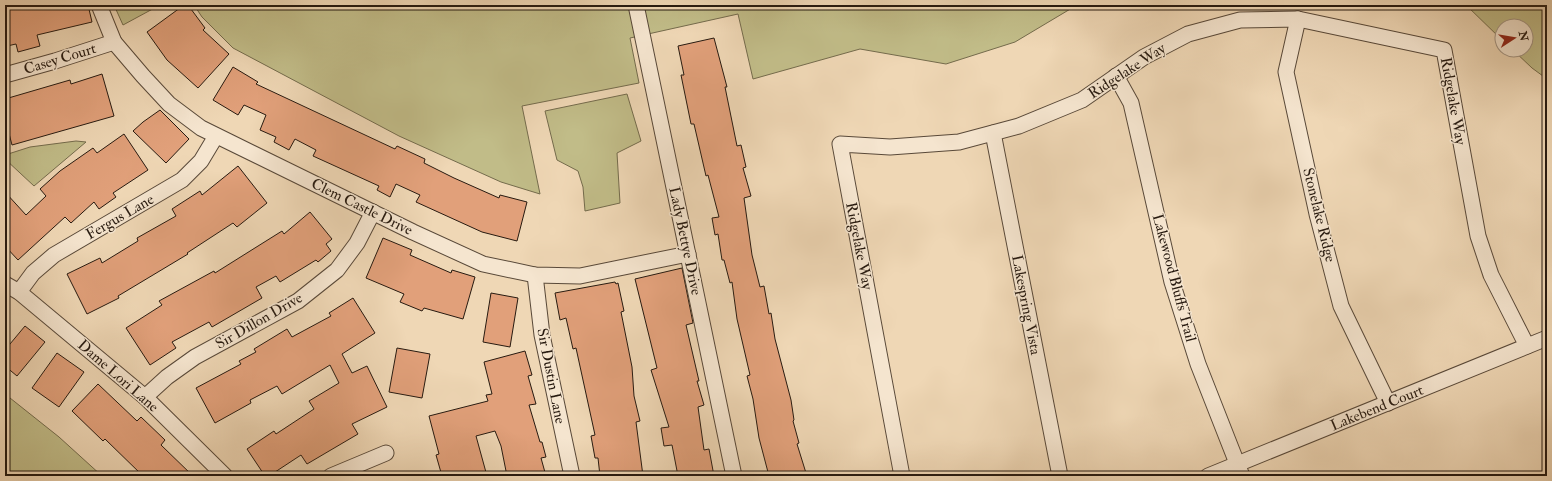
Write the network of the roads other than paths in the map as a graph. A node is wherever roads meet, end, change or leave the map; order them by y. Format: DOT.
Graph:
graph roads {
  1 [pos="99,5"];
  2 [pos="636,5"];
  3 [pos="1298,19"];
  4 [pos="114,42"];
  5 [pos="5,74"];
  6 [pos="1116,76"];
  7 [pos="993,133"];
  8 [pos="216,136"];
  9 [pos="373,212"];
  10 [pos="688,254"];
  11 [pos="535,275"];
  12 [pos="5,284"];
  13 [pos="19,292"];
  14 [pos="1547,338"];
  15 [pos="1527,346"];
  16 [pos="145,398"];
  17 [pos="1388,403"];
  18 [pos="386,453"];
  19 [pos="1240,470"];
  20 [pos="224,476"];
  21 [pos="331,476"];
  22 [pos="572,476"];
  23 [pos="734,476"];
  24 [pos="902,476"];
  25 [pos="1060,476"];
  26 [pos="1208,476"];
  1 -- 4 [label="street, Clem Castle Drive"];
  2 -- 10 [label="street, Lady Bettye Drive"];
  3 -- 6 [label="street, Ridgelake Way"];
  3 -- 15 [label="street, Ridgelake Way"];
  3 -- 17 [label="street, Stonelake Ridge"];
  4 -- 5 [label="street, Casey Court"];
  4 -- 8 [label="street, Clem Castle Drive"];
  6 -- 7 [label="street, Ridgelake Way"];
  6 -- 19 [label="street, Lakewood Bluffs Trail"];
  7 -- 24 [label="street, Ridgelake Way"];
  7 -- 25 [label="street, Lakespring Vista"];
  8 -- 9 [label="street, Clem Castle Drive"];
  8 -- 13 [label="street, Fergus Lane"];
  9 -- 11 [label="street, Clem Castle Drive"];
  9 -- 16 [label="street, Sir Dillon Drive"];
  10 -- 11 [label="street, Clem Castle Drive"];
  10 -- 23 [label="street, Lady Bettye Drive"];
  11 -- 22 [label="street, Sir Dustin Lane"];
  12 -- 13 [label="street, Dame Lori Lane"];
  13 -- 16 [label="street, Dame Lori Lane"];
  14 -- 15 [label="street, Lakebend Court"];
  15 -- 17 [label="street, Lakebend Court"];
  16 -- 20 [label="street, Dame Lori Lane"];
  17 -- 19 [label="street, Lakebend Court"];
  18 -- 21 [label="street"];
  19 -- 26 [label="street, Lakebend Court"];
}
